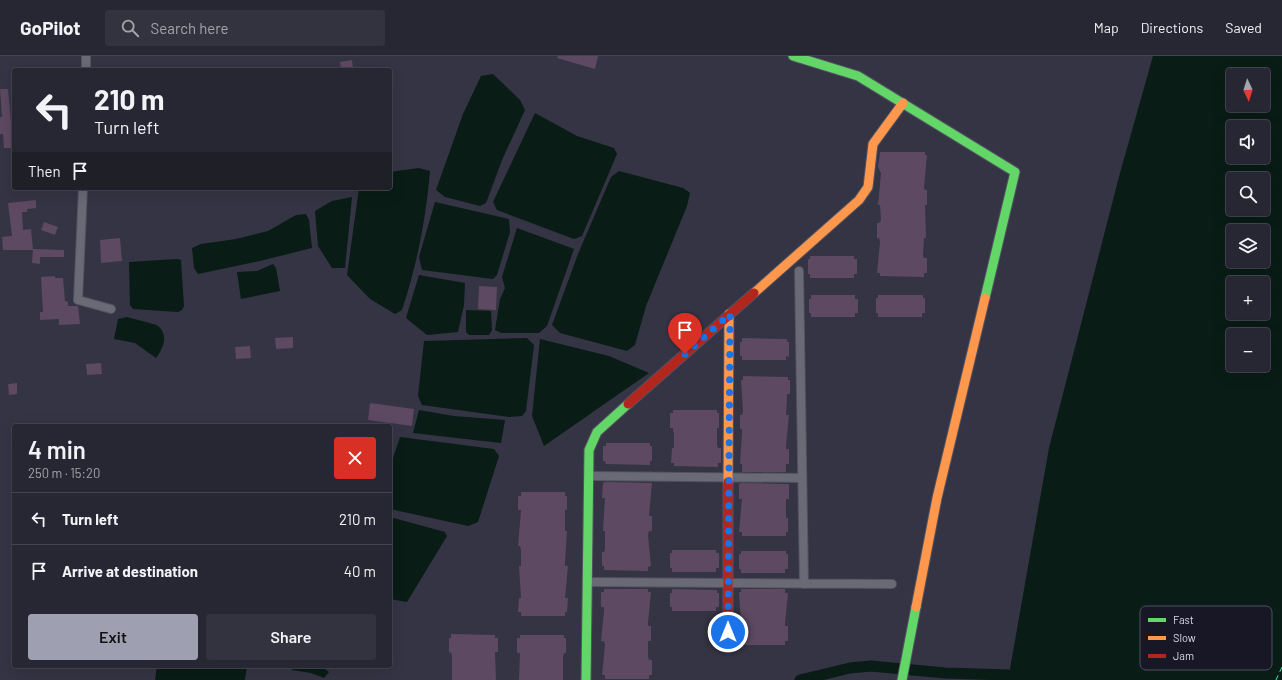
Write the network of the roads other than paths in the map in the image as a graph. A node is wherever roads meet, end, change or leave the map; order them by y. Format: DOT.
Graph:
graph roads {
  1 [pos="86,56"];
  2 [pos="793,56"];
  3 [pos="86,68"];
  4 [pos="903,103"];
  5 [pos="83,190"];
  6 [pos="799,271"];
  7 [pos="111,309"];
  8 [pos="730,314"];
  9 [pos="589,476"];
  10 [pos="729,478"];
  11 [pos="802,478"];
  12 [pos="587,582"];
  13 [pos="729,584"];
  14 [pos="804,584"];
  15 [pos="892,584"];
  16 [pos="728,648"];
  17 [pos="586,680"];
  18 [pos="902,680"];
  1 -- 3 [label="street"];
  2 -- 4 [label="street"];
  4 -- 8 [label="street"];
  4 -- 18 [label="street"];
  5 -- 7 [label="street"];
  6 -- 11 [label="street"];
  8 -- 9 [label="street"];
  8 -- 10 [label="street"];
  9 -- 10 [label="street"];
  9 -- 12 [label="street"];
  10 -- 11 [label="street"];
  10 -- 13 [label="street"];
  11 -- 14 [label="street"];
  12 -- 13 [label="street"];
  12 -- 17 [label="street"];
  13 -- 14 [label="street"];
  13 -- 16 [label="street"];
  14 -- 15 [label="street"];
}
